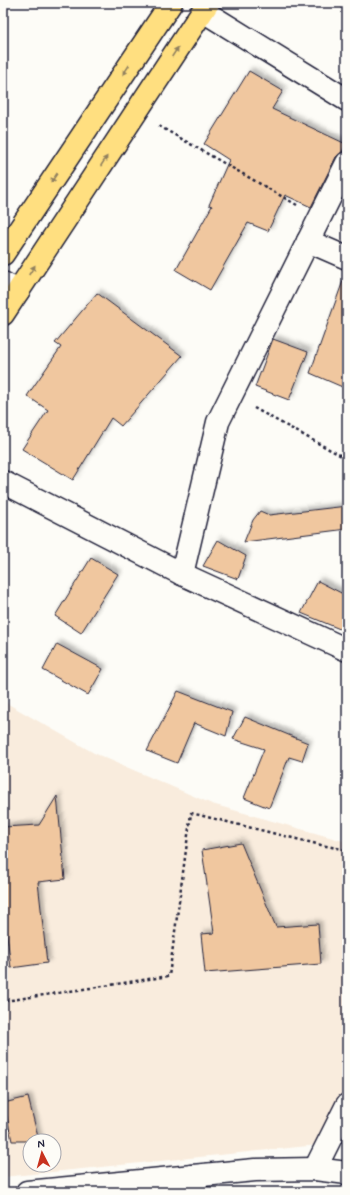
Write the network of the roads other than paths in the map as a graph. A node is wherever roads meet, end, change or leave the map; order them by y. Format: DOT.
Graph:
graph roads {
  1 [pos="171,3"];
  2 [pos="205,7"];
  3 [pos="347,100"];
  4 [pos="347,162"];
  5 [pos="308,241"];
  6 [pos="3,254"];
  7 [pos="347,258"];
  8 [pos="11,287"];
  9 [pos="3,314"];
  10 [pos="3,482"];
  11 [pos="182,574"];
  12 [pos="347,650"];
  13 [pos="347,1105"];
  14 [pos="315,1169"];
  15 [pos="347,1173"];
  16 [pos="194,1184"];
  17 [pos="27,1192"];
  1 -- 6 [label="highway, one-way"];
  2 -- 3 [label="street"];
  8 -- 2 [label="highway, one-way"];
  4 -- 5 [label="street"];
  5 -- 7 [label="street"];
  5 -- 11 [label="street"];
  8 -- 9 [label="highway"];
  10 -- 11 [label="street"];
  11 -- 12 [label="street"];
  13 -- 14 [label="street"];
  14 -- 15 [label="street"];
  14 -- 16 [label="street"];
  16 -- 17 [label="street"];
}
